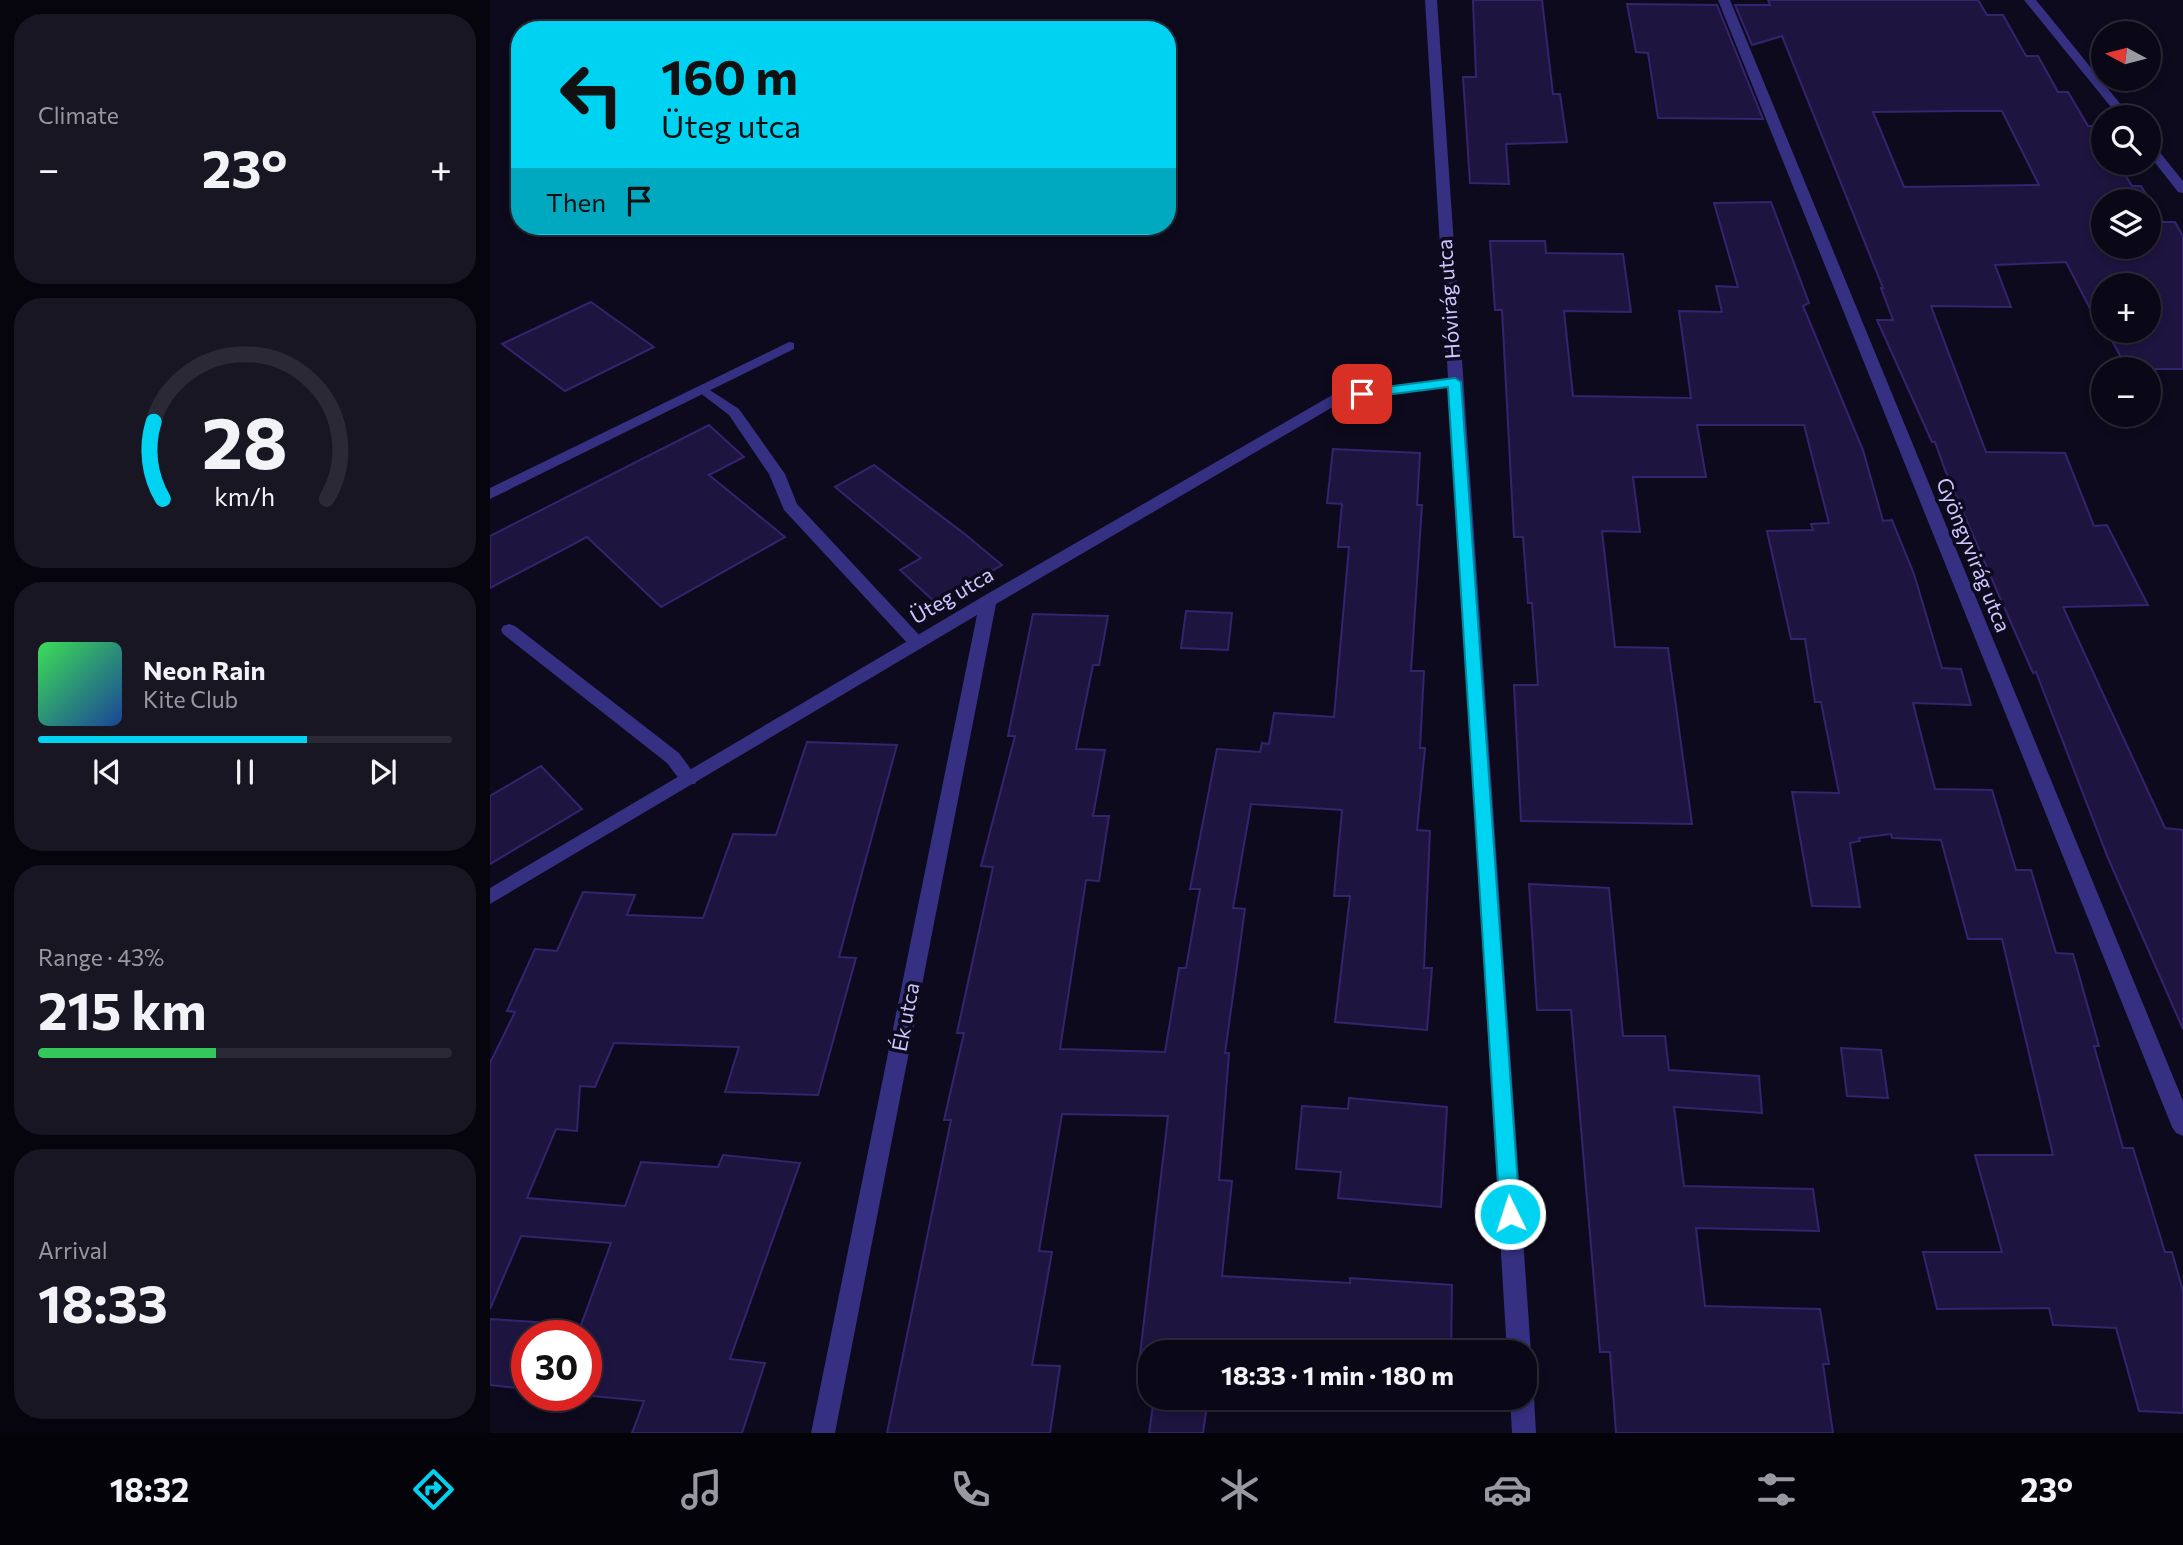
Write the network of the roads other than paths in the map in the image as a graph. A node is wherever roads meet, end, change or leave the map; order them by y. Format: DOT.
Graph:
graph roads {
  1 [pos="1430,0"];
  2 [pos="1724,0"];
  3 [pos="2030,0"];
  4 [pos="2115,105"];
  5 [pos="2161,162"];
  6 [pos="2183,189"];
  7 [pos="789,346"];
  8 [pos="1455,382"];
  9 [pos="702,389"];
  10 [pos="490,494"];
  11 [pos="988,601"];
  12 [pos="509,630"];
  13 [pos="917,643"];
  14 [pos="689,779"];
  15 [pos="490,897"];
  16 [pos="2183,1126"];
  17 [pos="1518,1340"];
  18 [pos="1523,1410"];
  19 [pos="823,1433"];
  20 [pos="1524,1433"];
  1 -- 8 [label="street, Hóvirág utca"];
  2 -- 16 [label="street, Gyöngyvirág utca"];
  3 -- 4 [label="street"];
  5 -- 6 [label="street"];
  7 -- 9 [label="street"];
  8 -- 11 [label="street, Üteg utca"];
  8 -- 17 [label="street, Hóvirág utca"];
  9 -- 10 [label="street"];
  9 -- 13 [label="street"];
  11 -- 13 [label="street, Üteg utca"];
  11 -- 19 [label="street, Ék utca"];
  12 -- 14 [label="street"];
  13 -- 14 [label="street, Üteg utca"];
  14 -- 15 [label="street, Üteg utca"];
  18 -- 20 [label="street"];
}
